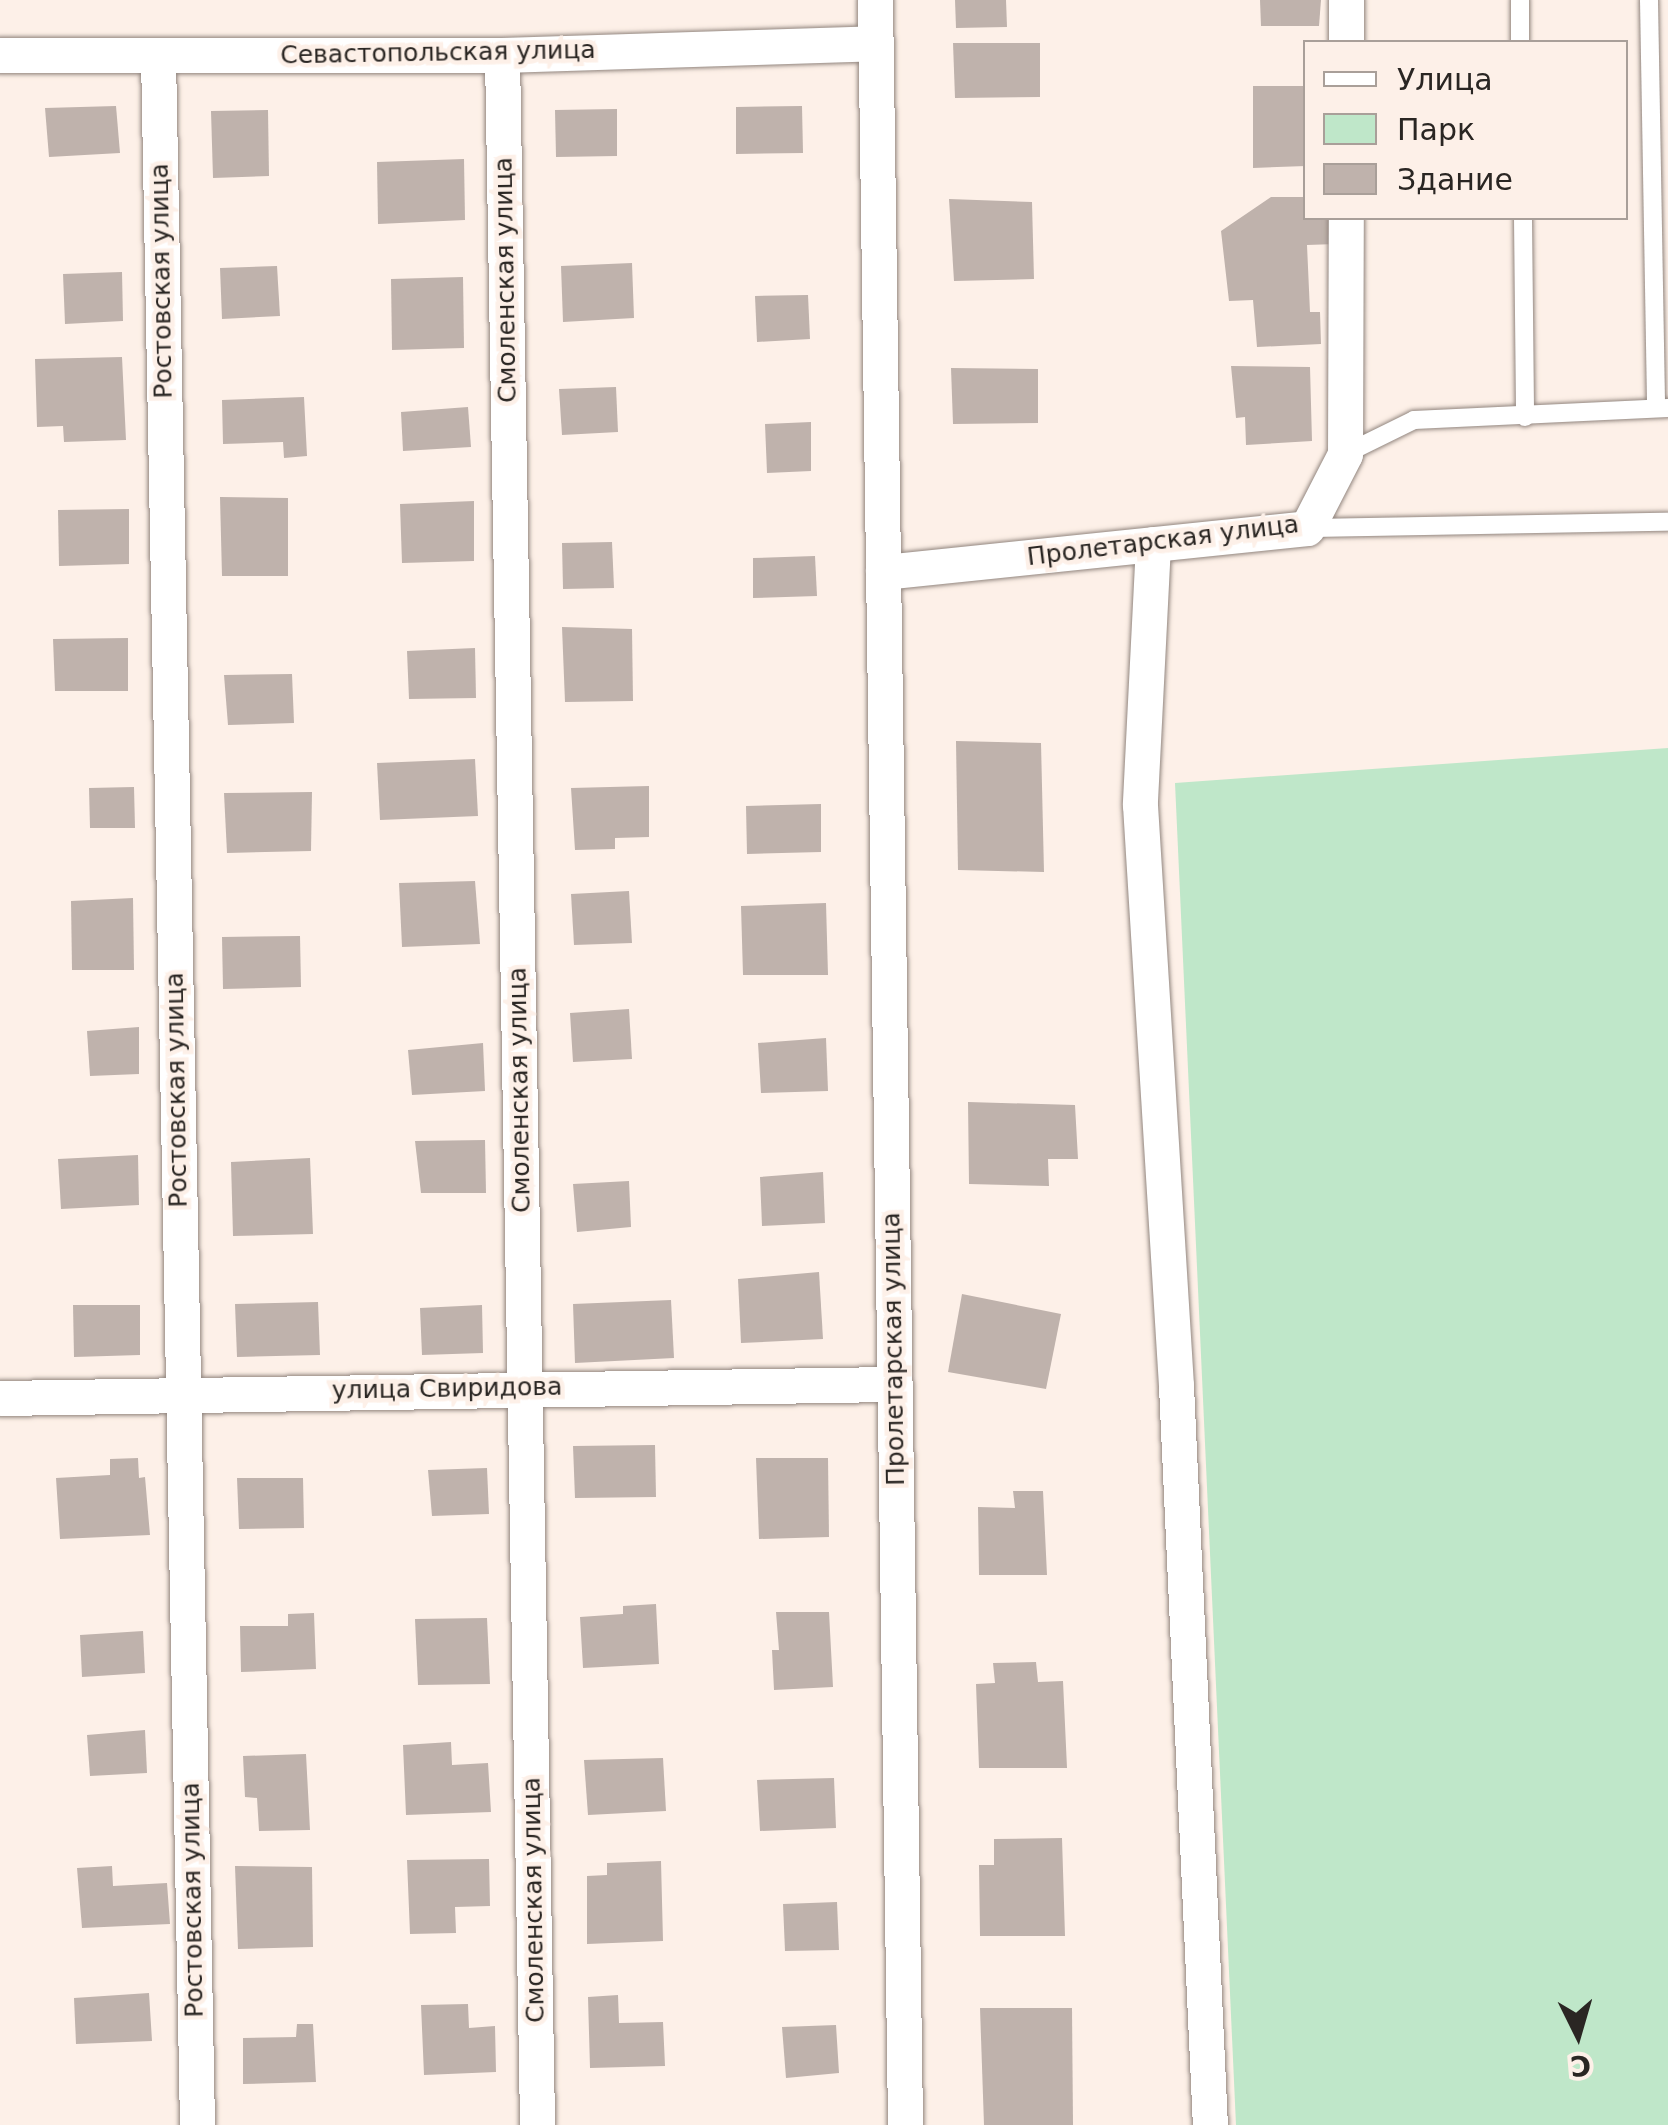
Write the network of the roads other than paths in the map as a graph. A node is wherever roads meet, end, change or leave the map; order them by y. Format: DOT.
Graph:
graph roads {
  1 [pos="875,0"];
  2 [pos="1346,0"];
  3 [pos="1520,0"];
  4 [pos="1649,0"];
  5 [pos="1346,40"];
  6 [pos="1520,40"];
  7 [pos="876,44"];
  8 [pos="502,54"];
  9 [pos="0,55"];
  10 [pos="158,56"];
  11 [pos="1346,220"];
  12 [pos="1522,220"];
  13 [pos="1662,408"];
  14 [pos="1525,417"];
  15 [pos="1345,454"];
  16 [pos="1668,522"];
  17 [pos="1307,528"];
  18 [pos="1153,544"];
  19 [pos="883,572"];
  20 [pos="894,1384"];
  21 [pos="525,1388"];
  22 [pos="183,1394"];
  23 [pos="0,1398"];
  24 [pos="197,2125"];
  25 [pos="538,2125"];
  26 [pos="905,2125"];
  27 [pos="1210,2125"];
  1 -- 7 [label="street, Пролетарская улица"];
  2 -- 5 [label="street"];
  3 -- 6 [label="lane"];
  4 -- 13 [label="lane"];
  7 -- 8 [label="street, Севастопольская улица"];
  7 -- 19 [label="street, Пролетарская улица"];
  8 -- 10 [label="street, Севастопольская улица"];
  8 -- 21 [label="street, Смоленская улица"];
  9 -- 10 [label="street, Севастопольская улица"];
  10 -- 22 [label="street, Ростовская улица"];
  11 -- 15 [label="street, Пролетарская улица"];
  12 -- 14 [label="lane"];
  13 -- 14 [label="lane"];
  14 -- 15 [label="lane"];
  15 -- 17 [label="street, Пролетарская улица"];
  16 -- 17 [label="lane"];
  17 -- 18 [label="street, Пролетарская улица"];
  18 -- 19 [label="street, Пролетарская улица"];
  18 -- 27 [label="street"];
  19 -- 20 [label="street, Пролетарская улица"];
  20 -- 21 [label="street, улица Свиридова"];
  20 -- 26 [label="street, Пролетарская улица"];
  21 -- 22 [label="street, улица Свиридова"];
  21 -- 25 [label="street, Смоленская улица"];
  22 -- 23 [label="street, улица Свиридова"];
  22 -- 24 [label="street, Ростовская улица"];
}
